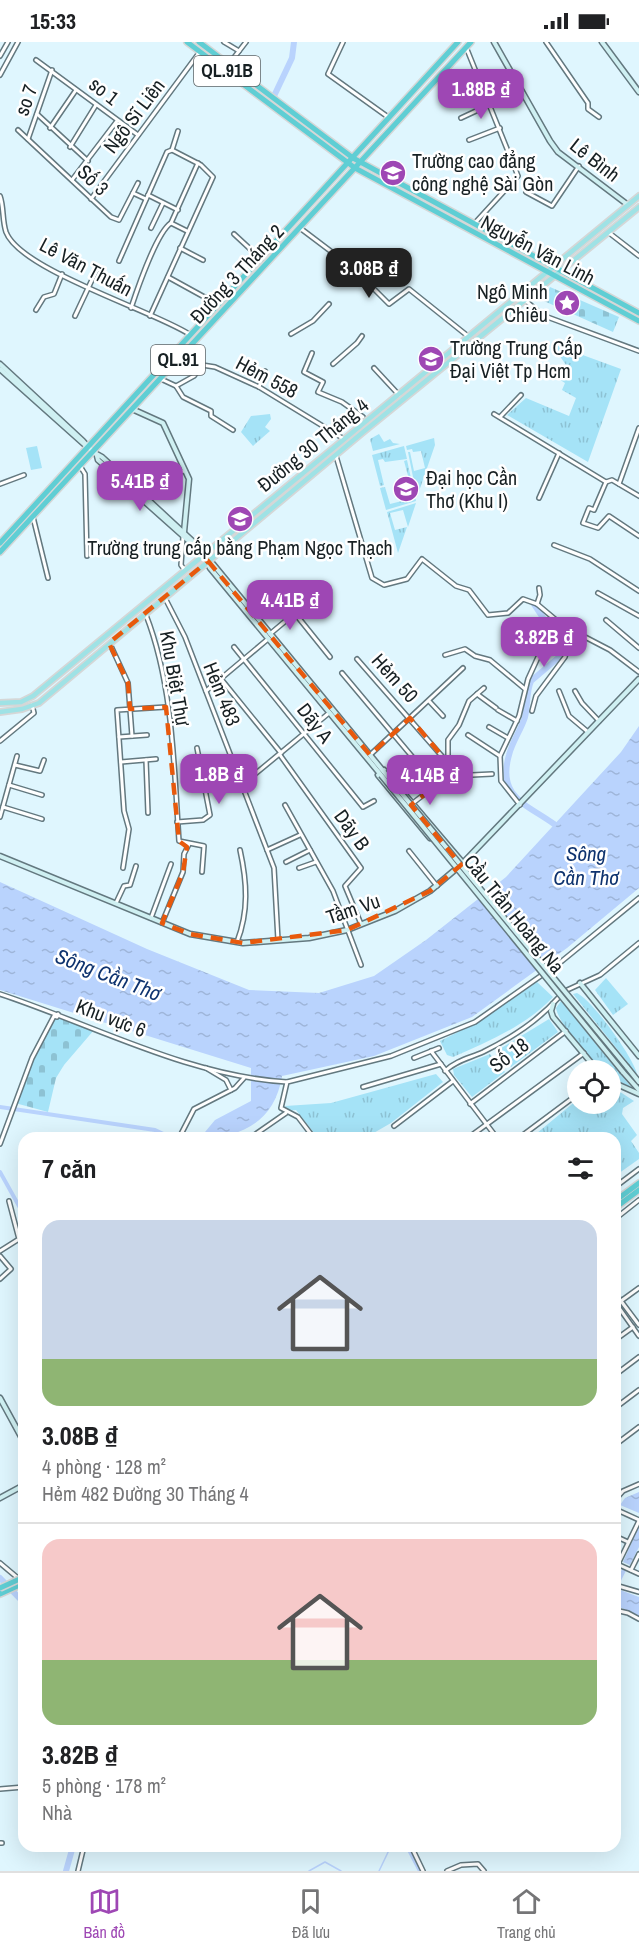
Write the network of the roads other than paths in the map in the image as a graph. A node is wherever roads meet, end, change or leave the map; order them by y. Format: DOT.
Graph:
graph roads {
  1 [pos="8,42"];
  2 [pos="18,42"];
  3 [pos="187,42"];
  4 [pos="224,42"];
  5 [pos="246,42"];
  6 [pos="343,42"];
  7 [pos="458,42"];
  8 [pos="471,42"];
  9 [pos="494,42"];
  10 [pos="546,42"];
  11 [pos="602,42"];
  12 [pos="201,47"];
  13 [pos="466,47"];
  14 [pos="239,51"];
  15 [pos="0,56"];
  16 [pos="36,60"];
  17 [pos="229,64"];
  18 [pos="52,70"];
  19 [pos="0,75"];
  20 [pos="76,89"];
  21 [pos="639,92"];
  22 [pos="268,98"];
  23 [pos="491,104"];
  24 [pos="96,105"];
  25 [pos="278,107"];
  26 [pos="37,114"];
  27 [pos="599,117"];
  28 [pos="390,118"];
  29 [pos="461,118"];
  30 [pos="117,121"];
  31 [pos="50,128"];
  32 [pos="500,128"];
  33 [pos="18,130"];
  34 [pos="178,131"];
  35 [pos="138,135"];
  36 [pos="28,139"];
  37 [pos="470,140"];
  38 [pos="70,147"];
  39 [pos="172,150"];
  40 [pos="353,158"];
  41 [pos="88,161"];
  42 [pos="360,162"];
  43 [pos="348,163"];
  44 [pos="198,164"];
  45 [pos="579,166"];
  46 [pos="355,168"];
  47 [pos="72,180"];
  48 [pos="138,183"];
  49 [pos="526,192"];
  50 [pos="133,193"];
  51 [pos="0,196"];
  52 [pos="639,196"];
  53 [pos="147,197"];
  54 [pos="91,198"];
  55 [pos="163,203"];
  56 [pos="628,205"];
  57 [pos="639,207"];
  58 [pos="178,210"];
  59 [pos="171,224"];
  60 [pos="474,224"];
  61 [pos="151,228"];
  62 [pos="300,228"];
  63 [pos="187,231"];
  64 [pos="608,232"];
  65 [pos="234,234"];
  66 [pos="180,248"];
  67 [pos="639,256"];
  68 [pos="203,260"];
  69 [pos="261,260"];
  70 [pos="119,261"];
  71 [pos="98,267"];
  72 [pos="554,267"];
  73 [pos="561,271"];
  74 [pos="548,272"];
  75 [pos="62,274"];
  76 [pos="555,276"];
  77 [pos="167,277"];
  78 [pos="243,279"];
  79 [pos="249,283"];
  80 [pos="88,288"];
  81 [pos="233,290"];
  82 [pos="238,295"];
  83 [pos="525,300"];
  84 [pos="329,304"];
  85 [pos="219,305"];
  86 [pos="131,308"];
  87 [pos="36,310"];
  88 [pos="639,313"];
  89 [pos="75,316"];
  90 [pos="150,316"];
  91 [pos="639,321"];
  92 [pos="291,334"];
  93 [pos="191,335"];
  94 [pos="362,336"];
  95 [pos="469,337"];
  96 [pos="474,342"];
  97 [pos="639,351"];
  98 [pos="312,353"];
  99 [pos="0,364"];
  100 [pos="333,364"];
  101 [pos="374,368"];
  102 [pos="0,369"];
  103 [pos="265,371"];
  104 [pos="160,379"];
  105 [pos="176,386"];
  106 [pos="259,387"];
  107 [pos="399,395"];
  108 [pos="521,395"];
  109 [pos="132,409"];
  110 [pos="494,414"];
  111 [pos="363,417"];
  112 [pos="500,417"];
  113 [pos="358,428"];
  114 [pos="639,428"];
  115 [pos="233,430"];
  116 [pos="362,433"];
  117 [pos="344,439"];
  118 [pos="91,450"];
  119 [pos="558,453"];
  120 [pos="336,456"];
  121 [pos="80,465"];
  122 [pos="185,471"];
  123 [pos="133,472"];
  124 [pos="24,475"];
  125 [pos="606,482"];
  126 [pos="0,484"];
  127 [pos="619,484"];
  128 [pos="639,496"];
  129 [pos="539,498"];
  130 [pos="33,517"];
  131 [pos="184,535"];
  132 [pos="639,536"];
  133 [pos="0,543"];
  134 [pos="554,545"];
  135 [pos="0,552"];
  136 [pos="201,553"];
  137 [pos="87,556"];
  138 [pos="209,563"];
  139 [pos="184,569"];
  140 [pos="48,578"];
  141 [pos="539,588"];
  142 [pos="639,591"];
  143 [pos="598,593"];
  144 [pos="281,596"];
  145 [pos="165,598"];
  146 [pos="537,604"];
  147 [pos="146,613"];
  148 [pos="295,613"];
  149 [pos="639,616"];
  150 [pos="606,620"];
  151 [pos="573,630"];
  152 [pos="269,636"];
  153 [pos="545,642"];
  154 [pos="109,643"];
  155 [pos="234,647"];
  156 [pos="639,648"];
  157 [pos="445,655"];
  158 [pos="330,657"];
  159 [pos="357,659"];
  160 [pos="245,660"];
  161 [pos="463,668"];
  162 [pos="639,672"];
  163 [pos="342,674"];
  164 [pos="221,679"];
  165 [pos="639,680"];
  166 [pos="484,688"];
  167 [pos="526,689"];
  168 [pos="206,691"];
  169 [pos="559,691"];
  170 [pos="575,691"];
  171 [pos="477,694"];
  172 [pos="429,701"];
  173 [pos="0,703"];
  174 [pos="32,705"];
  175 [pos="166,707"];
  176 [pos="130,709"];
  177 [pos="532,711"];
  178 [pos="0,712"];
  179 [pos="331,712"];
  180 [pos="443,716"];
  181 [pos="410,718"];
  182 [pos="517,721"];
  183 [pos="599,721"];
  184 [pos="489,727"];
  185 [pos="588,732"];
  186 [pos="394,733"];
  187 [pos="304,734"];
  188 [pos="147,735"];
  189 [pos="468,735"];
  190 [pos="132,736"];
  191 [pos="119,737"];
  192 [pos="508,738"];
  193 [pos="0,741"];
  194 [pos="196,748"];
  195 [pos="281,754"];
  196 [pos="370,755"];
  197 [pos="17,756"];
  198 [pos="500,756"];
  199 [pos="156,759"];
  200 [pos="44,760"];
  201 [pos="146,760"];
  202 [pos="121,762"];
  203 [pos="448,763"];
  204 [pos="15,765"];
  205 [pos="448,771"];
  206 [pos="381,772"];
  207 [pos="492,774"];
  208 [pos="9,785"];
  209 [pos="242,785"];
  210 [pos="436,785"];
  211 [pos="42,795"];
  212 [pos="374,801"];
  213 [pos="413,803"];
  214 [pos="520,804"];
  215 [pos="285,805"];
  216 [pos="3,807"];
  217 [pos="148,813"];
  218 [pos="0,817"];
  219 [pos="42,819"];
  220 [pos="177,822"];
  221 [pos="300,835"];
  222 [pos="189,844"];
  223 [pos="240,850"];
  224 [pos="267,850"];
  225 [pos="310,850"];
  226 [pos="409,851"];
  227 [pos="0,856"];
  228 [pos="286,862"];
  229 [pos="316,862"];
  230 [pos="463,863"];
  231 [pos="171,864"];
  232 [pos="136,866"];
  233 [pos="123,868"];
  234 [pos="299,868"];
  235 [pos="456,869"];
  236 [pos="202,872"];
  237 [pos="437,886"];
  238 [pos="639,898"];
  239 [pos="115,904"];
  240 [pos="151,918"];
  241 [pos="162,923"];
  242 [pos="361,924"];
  243 [pos="347,930"];
  244 [pos="237,942"];
  245 [pos="278,942"];
  246 [pos="639,943"];
  247 [pos="361,965"];
  248 [pos="580,983"];
  249 [pos="0,994"];
  250 [pos="553,1004"];
  251 [pos="58,1014"];
  252 [pos="566,1031"];
  253 [pos="439,1048"];
  254 [pos="431,1051"];
  255 [pos="584,1053"];
  256 [pos="639,1056"];
  257 [pos="414,1058"];
  258 [pos="589,1060"];
  259 [pos="441,1064"];
  260 [pos="205,1067"];
  261 [pos="445,1071"];
  262 [pos="247,1078"];
  263 [pos="453,1081"];
  264 [pos="287,1082"];
  265 [pos="639,1082"];
  266 [pos="621,1085"];
  267 [pos="363,1087"];
  268 [pos="231,1090"];
  269 [pos="639,1092"];
  270 [pos="567,1102"];
  271 [pos="470,1104"];
  272 [pos="286,1113"];
  273 [pos="486,1125"];
  274 [pos="394,1126"];
  275 [pos="182,1132"];
  276 [pos="259,1132"];
  277 [pos="309,1132"];
  278 [pos="476,1132"];
  279 [pos="492,1132"];
  280 [pos="527,1132"];
  281 [pos="0,1144"];
  282 [pos="639,1169"];
  283 [pos="621,1182"];
  284 [pos="639,1183"];
  285 [pos="639,1190"];
  286 [pos="621,1196"];
  287 [pos="639,1200"];
  288 [pos="9,1201"];
  289 [pos="621,1204"];
  290 [pos="621,1214"];
  291 [pos="18,1235"];
  292 [pos="18,1240"];
  293 [pos="0,1253"];
  294 [pos="0,1278"];
  295 [pos="639,1288"];
  296 [pos="621,1301"];
  297 [pos="621,1312"];
  298 [pos="638,1324"];
  299 [pos="633,1327"];
  300 [pos="621,1336"];
  301 [pos="639,1336"];
  302 [pos="639,1357"];
  303 [pos="621,1370"];
  304 [pos="639,1390"];
  305 [pos="0,1398"];
  306 [pos="621,1404"];
  307 [pos="639,1427"];
  308 [pos="18,1431"];
  309 [pos="621,1440"];
  310 [pos="639,1484"];
  311 [pos="18,1488"];
  312 [pos="621,1493"];
  313 [pos="0,1498"];
  314 [pos="621,1512"];
  315 [pos="639,1520"];
  316 [pos="621,1539"];
  317 [pos="628,1542"];
  318 [pos="639,1554"];
  319 [pos="621,1555"];
  320 [pos="0,1563"];
  321 [pos="621,1566"];
  322 [pos="631,1570"];
  323 [pos="639,1574"];
  324 [pos="18,1578"];
  325 [pos="18,1580"];
  326 [pos="18,1586"];
  327 [pos="621,1586"];
  328 [pos="0,1588"];
  329 [pos="639,1592"];
  330 [pos="0,1594"];
  331 [pos="621,1611"];
  332 [pos="639,1619"];
  333 [pos="18,1788"];
  334 [pos="0,1789"];
  335 [pos="83,1852"];
  336 [pos="414,1852"];
  337 [pos="483,1869"];
  338 [pos="78,1871"];
  339 [pos="423,1871"];
  340 [pos="447,1871"];
  1 -- 15 [label="street"];
  2 -- 19 [label="street"];
  3 -- 12 [label="highway, Nguyễn Văn Linh / QL.91B"];
  4 -- 14 [label="street"];
  5 -- 14 [label="street"];
  6 -- 28 [label="street"];
  7 -- 28 [label="highway, Đường 3 Tháng 2 / QL.91"];
  8 -- 13 [label="highway, Đường 3 Tháng 2 / QL.91"];
  9 -- 45 [label="main road, Lê Bình"];
  10 -- 27 [label="street"];
  11 -- 21 [label="main road"];
  12 -- 17 [label="highway, Nguyễn Văn Linh / QL.91B"];
  12 -- 22 [label="highway, Nguyễn Văn Linh / QL.91B"];
  12 -- 35 [label="street, Ngô Sĩ Liên"];
  13 -- 23 [label="street"];
  13 -- 42 [label="highway, Đường 3 Tháng 2 / QL.91"];
  14 -- 17 [label="street"];
  16 -- 18 [label="street, so 1"];
  17 -- 22 [label="highway, Nguyễn Văn Linh / QL.91B"];
  18 -- 20 [label="street, so 1"];
  18 -- 26 [label="street, so 7"];
  20 -- 24 [label="street, so 1"];
  20 -- 31 [label="street"];
  22 -- 25 [label="highway, Nguyễn Văn Linh / QL.91B"];
  23 -- 29 [label="street"];
  23 -- 32 [label="street"];
  24 -- 30 [label="street, so 1"];
  24 -- 38 [label="street"];
  25 -- 40 [label="highway, Nguyễn Văn Linh / QL.91B"];
  25 -- 43 [label="highway, Nguyễn Văn Linh / QL.91B"];
  26 -- 31 [label="street"];
  26 -- 36 [label="street, so 7"];
  28 -- 40 [label="highway, Đường 3 Tháng 2 / QL.91"];
  30 -- 35 [label="street, so 1"];
  30 -- 41 [label="street"];
  31 -- 38 [label="street"];
  32 -- 37 [label="street"];
  32 -- 60 [label="street"];
  33 -- 36 [label="street, Số 3"];
  34 -- 39 [label="street"];
  35 -- 54 [label="street, Ngô Sĩ Liên"];
  36 -- 47 [label="street, Số 3"];
  38 -- 41 [label="street"];
  39 -- 44 [label="street"];
  39 -- 53 [label="street"];
  40 -- 42 [label="highway, Nguyễn Văn Linh / QL.91B"];
  40 -- 43 [label="highway, Đường 3 Tháng 2 / QL.91"];
  41 -- 47 [label="street"];
  42 -- 46 [label="highway, Đường 3 Tháng 2 / QL.91"];
  42 -- 60 [label="highway, Nguyễn Văn Linh / QL.91B"];
  43 -- 46 [label="highway, Nguyễn Văn Linh / QL.91B"];
  43 -- 69 [label="highway, Đường 3 Tháng 2 / QL.91"];
  44 -- 58 [label="street"];
  44 -- 63 [label="street"];
  45 -- 49 [label="street"];
  45 -- 56 [label="main road, Lê Bình"];
  46 -- 62 [label="highway, Đường 3 Tháng 2 / QL.91"];
  46 -- 74 [label="highway, Nguyễn Văn Linh / QL.91B"];
  47 -- 54 [label="street, Số 3"];
  48 -- 50 [label="street, Số 3"];
  50 -- 53 [label="street"];
  50 -- 54 [label="street, Số 3"];
  51 -- 75 [label="street, Lê Văn Thuấn"];
  52 -- 56 [label="main road, Đường 30 Tháng 4"];
  53 -- 55 [label="street"];
  53 -- 70 [label="street"];
  55 -- 58 [label="street"];
  55 -- 61 [label="street"];
  56 -- 72 [label="main road, Đường 30 Tháng 4"];
  57 -- 64 [label="main road, Đường 30 Tháng 4"];
  58 -- 59 [label="street"];
  59 -- 63 [label="street"];
  59 -- 86 [label="street"];
  60 -- 72 [label="highway, Nguyễn Văn Linh / QL.91B"];
  62 -- 79 [label="highway, Đường 3 Tháng 2 / QL.91"];
  62 -- 95 [label="street"];
  63 -- 66 [label="street"];
  64 -- 67 [label="street"];
  64 -- 73 [label="main road, Đường 30 Tháng 4"];
  65 -- 69 [label="street"];
  66 -- 68 [label="street"];
  66 -- 77 [label="street"];
  69 -- 78 [label="highway, Đường 3 Tháng 2 / QL.91"];
  71 -- 80 [label="street"];
  72 -- 73 [label="highway, Nguyễn Văn Linh / QL.91B"];
  72 -- 74 [label="main road, Đường 30 Tháng 4"];
  73 -- 76 [label="main road, Đường 30 Tháng 4"];
  73 -- 88 [label="highway, Nguyễn Văn Linh / QL.91B"];
  74 -- 76 [label="highway, Nguyễn Văn Linh / QL.91B"];
  74 -- 95 [label="main road, Đường 30 Tháng 4"];
  75 -- 80 [label="street, Lê Văn Thuấn"];
  75 -- 87 [label="street"];
  76 -- 83 [label="main road, Đường 30 Tháng 4"];
  76 -- 91 [label="highway, Nguyễn Văn Linh / QL.91B"];
  77 -- 85 [label="street"];
  77 -- 90 [label="street"];
  78 -- 79 [label="highway"];
  78 -- 81 [label="highway, Đường 3 Tháng 2 / QL.91"];
  79 -- 82 [label="highway, Đường 3 Tháng 2 / QL.91"];
  80 -- 86 [label="street, Lê Văn Thuấn"];
  80 -- 89 [label="street"];
  81 -- 82 [label="highway"];
  81 -- 85 [label="highway, Đường 3 Tháng 2 / QL.91"];
  82 -- 104 [label="highway, Đường 3 Tháng 2 / QL.91"];
  83 -- 96 [label="main road, Đường 30 Tháng 4"];
  83 -- 97 [label="street"];
  84 -- 92 [label="street"];
  85 -- 93 [label="highway, Đường 3 Tháng 2 / QL.91"];
  86 -- 90 [label="street, Lê Văn Thuấn"];
  90 -- 93 [label="street, Lê Văn Thuấn"];
  93 -- 118 [label="highway, Đường 3 Tháng 2 / QL.91"];
  94 -- 100 [label="street"];
  95 -- 96 [label="main road"];
  95 -- 107 [label="main road, Đường 30 Tháng 4"];
  96 -- 116 [label="main road, Đường 30 Tháng 4"];
  98 -- 111 [label="street"];
  99 -- 118 [label="main road"];
  101 -- 107 [label="street"];
  102 -- 118 [label="main road"];
  103 -- 106 [label="street"];
  104 -- 105 [label="street"];
  104 -- 109 [label="highway, Đường 3 Tháng 2 / QL.91"];
  105 -- 106 [label="street, Hẻm 558"];
  105 -- 115 [label="street"];
  106 -- 117 [label="street, Hẻm 558"];
  107 -- 113 [label="main road, Đường 30 Tháng 4"];
  108 -- 112 [label="street"];
  109 -- 118 [label="highway, Đường 3 Tháng 2 / QL.91"];
  109 -- 122 [label="main road"];
  110 -- 112 [label="street"];
  112 -- 119 [label="street"];
  113 -- 116 [label="main road"];
  113 -- 117 [label="main road, Đường 30 Tháng 4"];
  114 -- 127 [label="street"];
  116 -- 120 [label="main road, Đường 30 Tháng 4"];
  117 -- 136 [label="main road, Đường 30 Tháng 4"];
  118 -- 121 [label="highway, Đường 3 Tháng 2 / QL.91"];
  118 -- 131 [label="main road"];
  118 -- 133 [label="highway, Đường 3 Tháng 2 / QL.91"];
  119 -- 125 [label="street"];
  119 -- 129 [label="street"];
  120 -- 138 [label="main road, Đường 30 Tháng 4"];
  120 -- 146 [label="street"];
  121 -- 130 [label="highway, Đường 3 Tháng 2 / QL.91"];
  121 -- 137 [label="street"];
  122 -- 123 [label="street"];
  122 -- 131 [label="main road"];
  124 -- 126 [label="street"];
  125 -- 127 [label="street"];
  125 -- 132 [label="street"];
  127 -- 128 [label="street"];
  130 -- 135 [label="highway, Đường 3 Tháng 2 / QL.91"];
  130 -- 140 [label="street"];
  131 -- 136 [label="main road"];
  131 -- 139 [label="street"];
  134 -- 142 [label="street"];
  136 -- 138 [label="main road"];
  136 -- 139 [label="main road, Đường 30 Tháng 4"];
  138 -- 145 [label="main road, Đường 30 Tháng 4"];
  138 -- 152 [label="main road"];
  139 -- 173 [label="main road, Đường 30 Tháng 4"];
  141 -- 146 [label="street"];
  143 -- 149 [label="street"];
  144 -- 148 [label="street"];
  145 -- 147 [label="main road, Đường 30 Tháng 4"];
  145 -- 168 [label="street, Hẻm 483"];
  146 -- 151 [label="street"];
  147 -- 154 [label="main road, Đường 30 Tháng 4"];
  147 -- 175 [label="street, Khu Biệt Thự"];
  148 -- 152 [label="street"];
  148 -- 158 [label="street"];
  150 -- 156 [label="street"];
  151 -- 162 [label="street"];
  151 -- 177 [label="street"];
  152 -- 160 [label="street"];
  152 -- 179 [label="main road"];
  153 -- 167 [label="street"];
  154 -- 174 [label="main road, Đường 30 Tháng 4"];
  154 -- 176 [label="street"];
  155 -- 160 [label="street, Dãy A"];
  157 -- 167 [label="street"];
  159 -- 181 [label="street, Hẻm 50"];
  160 -- 164 [label="street"];
  160 -- 187 [label="street, Dãy A"];
  161 -- 172 [label="street, Hẻm 50"];
  163 -- 186 [label="street, Hẻm 50"];
  164 -- 168 [label="street"];
  164 -- 195 [label="street, Dãy B"];
  165 -- 183 [label="main road, Tầm Vu"];
  166 -- 171 [label="street"];
  167 -- 182 [label="street"];
  168 -- 209 [label="street, Hẻm 483"];
  169 -- 185 [label="street"];
  170 -- 183 [label="street"];
  171 -- 182 [label="street"];
  171 -- 203 [label="street"];
  172 -- 180 [label="street"];
  172 -- 181 [label="street, Hẻm 50"];
  174 -- 178 [label="main road, Đường 30 Tháng 4"];
  174 -- 193 [label="street"];
  175 -- 176 [label="street"];
  175 -- 220 [label="street, Khu Biệt Thự"];
  176 -- 190 [label="street"];
  176 -- 191 [label="street"];
  179 -- 187 [label="street"];
  179 -- 196 [label="main road"];
  179 -- 206 [label="main road"];
  181 -- 186 [label="street, Hẻm 50"];
  181 -- 203 [label="street, Hẻm 50"];
  182 -- 192 [label="street"];
  183 -- 185 [label="main road, Tầm Vu"];
  184 -- 192 [label="street"];
  185 -- 214 [label="main road, Tầm Vu"];
  186 -- 196 [label="street, Hẻm 50"];
  186 -- 210 [label="street, Hẻm 50"];
  187 -- 195 [label="street"];
  187 -- 212 [label="street, Dãy A"];
  188 -- 190 [label="street"];
  189 -- 198 [label="street"];
  190 -- 191 [label="street"];
  191 -- 202 [label="street"];
  192 -- 198 [label="street"];
  194 -- 220 [label="street"];
  195 -- 209 [label="street"];
  195 -- 242 [label="street, Dãy B"];
  196 -- 206 [label="main road"];
  197 -- 204 [label="street"];
  198 -- 214 [label="street"];
  199 -- 201 [label="street"];
  200 -- 204 [label="street"];
  201 -- 202 [label="street"];
  201 -- 217 [label="street"];
  202 -- 233 [label="street"];
  203 -- 205 [label="street"];
  204 -- 208 [label="street"];
  205 -- 207 [label="street"];
  205 -- 210 [label="street"];
  206 -- 213 [label="main road"];
  206 -- 235 [label="main road"];
  206 -- 265 [label="main road, Cầu Trần Hoàng Na, bridge"];
  206 -- 269 [label="main road, Cầu Trần Hoàng Na, bridge"];
  208 -- 211 [label="street"];
  208 -- 216 [label="street"];
  209 -- 224 [label="street, Hẻm 483"];
  210 -- 213 [label="street"];
  213 -- 230 [label="main road"];
  214 -- 230 [label="main road, Tầm Vu"];
  215 -- 221 [label="street"];
  216 -- 218 [label="street"];
  216 -- 219 [label="street"];
  220 -- 222 [label="street, Khu Biệt Thự"];
  221 -- 224 [label="street"];
  221 -- 225 [label="street"];
  222 -- 236 [label="street, Khu Biệt Thự"];
  222 -- 241 [label="street"];
  223 -- 244 [label="street"];
  224 -- 245 [label="street, Hẻm 483"];
  225 -- 228 [label="street"];
  225 -- 229 [label="street"];
  226 -- 237 [label="street"];
  227 -- 239 [label="main road, Tầm Vu"];
  229 -- 234 [label="street"];
  229 -- 243 [label="street"];
  230 -- 235 [label="main road, Tầm Vu"];
  231 -- 240 [label="street"];
  232 -- 239 [label="street"];
  235 -- 237 [label="main road, Tầm Vu"];
  237 -- 242 [label="main road, Tầm Vu"];
  238 -- 264 [label="street, Khu vực 6"];
  239 -- 240 [label="main road, Tầm Vu"];
  240 -- 241 [label="main road, Tầm Vu"];
  241 -- 244 [label="main road, Tầm Vu"];
  242 -- 243 [label="main road, Tầm Vu"];
  243 -- 245 [label="main road, Tầm Vu"];
  243 -- 247 [label="street"];
  244 -- 245 [label="main road, Tầm Vu"];
  246 -- 248 [label="street"];
  248 -- 250 [label="street"];
  248 -- 256 [label="main road"];
  249 -- 251 [label="street, Khu vực 6"];
  250 -- 252 [label="main road"];
  250 -- 261 [label="street"];
  251 -- 260 [label="street, Khu vực 6"];
  251 -- 281 [label="street"];
  252 -- 255 [label="main road"];
  252 -- 271 [label="street, Số 18"];
  253 -- 254 [label="street"];
  254 -- 257 [label="street"];
  254 -- 259 [label="street"];
  255 -- 258 [label="main road"];
  255 -- 273 [label="street"];
  259 -- 261 [label="street"];
  259 -- 267 [label="street"];
  260 -- 262 [label="street, Khu vực 6"];
  260 -- 268 [label="street"];
  261 -- 263 [label="street"];
  262 -- 264 [label="street, Khu vực 6"];
  262 -- 268 [label="street"];
  263 -- 271 [label="street"];
  263 -- 274 [label="street"];
  264 -- 272 [label="street"];
  266 -- 269 [label="main road"];
  268 -- 275 [label="street"];
  270 -- 280 [label="street"];
  271 -- 273 [label="street"];
  272 -- 276 [label="street"];
  272 -- 277 [label="street"];
  273 -- 278 [label="street"];
  273 -- 279 [label="street"];
  282 -- 283 [label="street"];
  284 -- 286 [label="highway"];
  285 -- 289 [label="highway"];
  287 -- 290 [label="street"];
  288 -- 291 [label="street"];
  292 -- 293 [label="street"];
  293 -- 294 [label="street"];
  295 -- 296 [label="street"];
  296 -- 298 [label="street"];
  297 -- 299 [label="street"];
  299 -- 300 [label="street"];
  299 -- 301 [label="street"];
  302 -- 303 [label="street"];
  304 -- 306 [label="street"];
  305 -- 308 [label="main road"];
  307 -- 309 [label="street"];
  310 -- 312 [label="street"];
  311 -- 313 [label="main road"];
  314 -- 315 [label="street"];
  315 -- 317 [label="street"];
  316 -- 317 [label="street"];
  317 -- 319 [label="street"];
  318 -- 322 [label="street"];
  320 -- 324 [label="street"];
  321 -- 322 [label="street"];
  322 -- 323 [label="street"];
  325 -- 328 [label="highway, bridge"];
  326 -- 330 [label="highway"];
  327 -- 329 [label="street"];
  331 -- 332 [label="street"];
  333 -- 334 [label="street"];
  335 -- 338 [label="street"];
  336 -- 339 [label="street"];
  337 -- 340 [label="street"];
}
